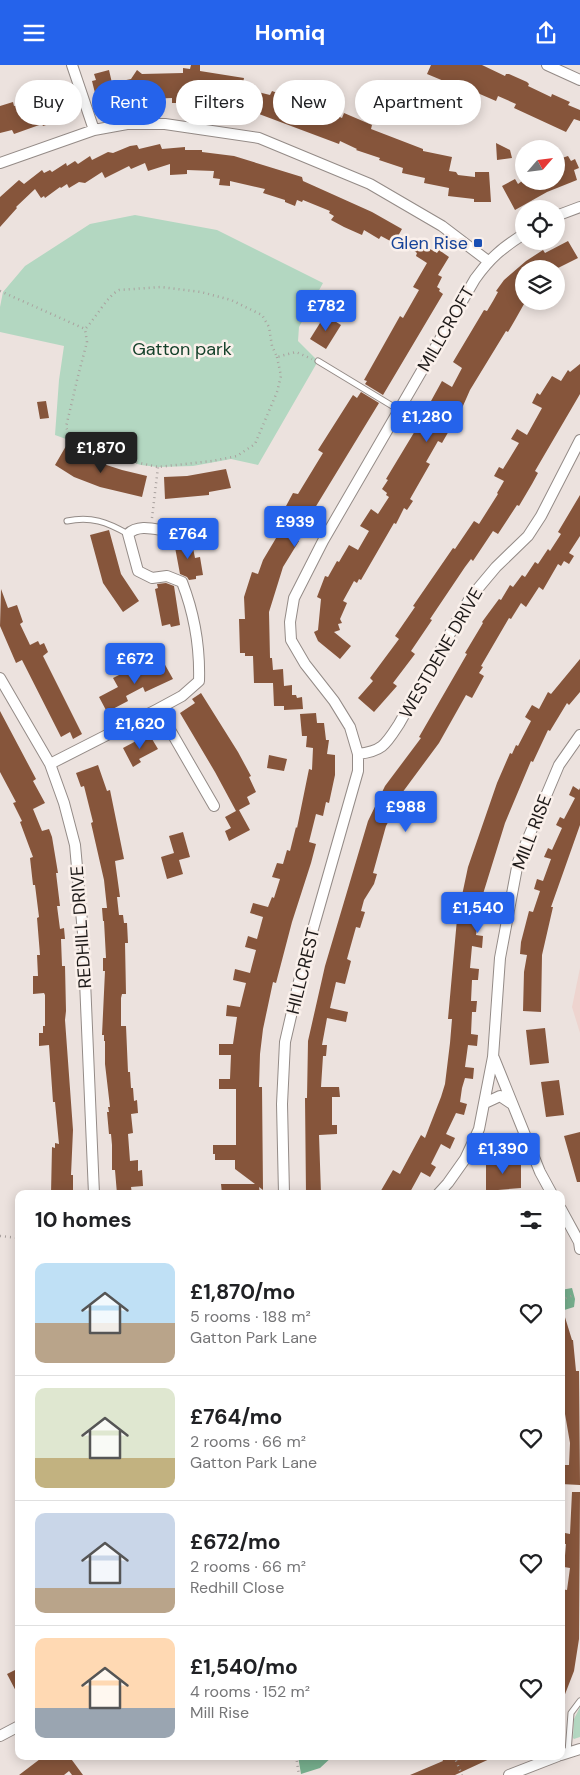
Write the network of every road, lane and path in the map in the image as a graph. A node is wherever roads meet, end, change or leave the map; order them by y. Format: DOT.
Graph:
graph roads {
  1 [pos="72,65"];
  2 [pos="547,65"];
  3 [pos="580,80"];
  4 [pos="94,130"];
  5 [pos="0,163"];
  6 [pos="580,207"];
  7 [pos="565,213"];
  8 [pos="515,240"];
  9 [pos="488,261"];
  10 [pos="0,291"];
  11 [pos="85,329"];
  12 [pos="277,357"];
  13 [pos="318,361"];
  14 [pos="399,409"];
  15 [pos="580,440"];
  16 [pos="158,467"];
  17 [pos="68,521"];
  18 [pos="210,528"];
  19 [pos="151,529"];
  20 [pos="167,531"];
  21 [pos="128,534"];
  22 [pos="0,678"];
  23 [pos="158,709"];
  24 [pos="580,735"];
  25 [pos="358,753"];
  26 [pos="50,764"];
  27 [pos="214,806"];
  28 [pos="493,1057"];
  29 [pos="484,1103"];
  30 [pos="512,1103"];
  31 [pos="94,1190"];
  32 [pos="284,1190"];
  33 [pos="442,1190"];
  34 [pos="550,1190"];
  35 [pos="565,1216"];
  36 [pos="0,1237"];
  37 [pos="15,1238"];
  38 [pos="580,1241"];
  39 [pos="580,1249"];
  40 [pos="574,1295"];
  41 [pos="565,1298"];
  42 [pos="580,1701"];
  43 [pos="15,1728"];
  44 [pos="0,1736"];
  45 [pos="565,1741"];
  46 [pos="580,1749"];
  47 [pos="565,1754"];
  48 [pos="297,1760"];
  49 [pos="456,1760"];
  50 [pos="548,1760"];
  51 [pos="537,1764"];
  52 [pos="299,1775"];
  53 [pos="462,1775"];
  54 [pos="509,1775"];
  55 [pos="535,1775"];
  1 -- 4 [label="street"];
  2 -- 3 [label="street"];
  4 -- 5 [label="street"];
  4 -- 9 [label="street"];
  6 -- 7 [label="street"];
  8 -- 9 [label="street, MILLCROFT"];
  9 -- 14 [label="street, MILLCROFT"];
  10 -- 11 [label="path"];
  11 -- 12 [label="path"];
  11 -- 16 [label="path"];
  12 -- 13 [label="path"];
  12 -- 16 [label="path"];
  13 -- 14 [label="lane"];
  14 -- 25 [label="street, MILLCROFT"];
  15 -- 25 [label="street, WESTDENE DRIVE"];
  16 -- 19 [label="path"];
  17 -- 21 [label="lane"];
  18 -- 20 [label="lane"];
  19 -- 20 [label="street"];
  19 -- 21 [label="street"];
  21 -- 23 [label="street"];
  22 -- 26 [label="street, REDHILL DRIVE"];
  23 -- 26 [label="street"];
  23 -- 27 [label="street"];
  24 -- 28 [label="street, MILL RISE"];
  25 -- 32 [label="street, HILLCREST"];
  26 -- 31 [label="street, REDHILL DRIVE"];
  28 -- 29 [label="street, MILL RISE"];
  28 -- 30 [label="street"];
  29 -- 30 [label="street"];
  29 -- 33 [label="street, MILL RISE"];
  30 -- 34 [label="street"];
  35 -- 38 [label="street"];
  36 -- 37 [label="path"];
  38 -- 39 [label="street"];
  40 -- 41 [label="path"];
  42 -- 45 [label="lane"];
  43 -- 44 [label="street"];
  46 -- 47 [label="street"];
  48 -- 52 [label="path"];
  49 -- 53 [label="path"];
  50 -- 51 [label="street"];
  51 -- 54 [label="street"];
  51 -- 55 [label="street"];
}
